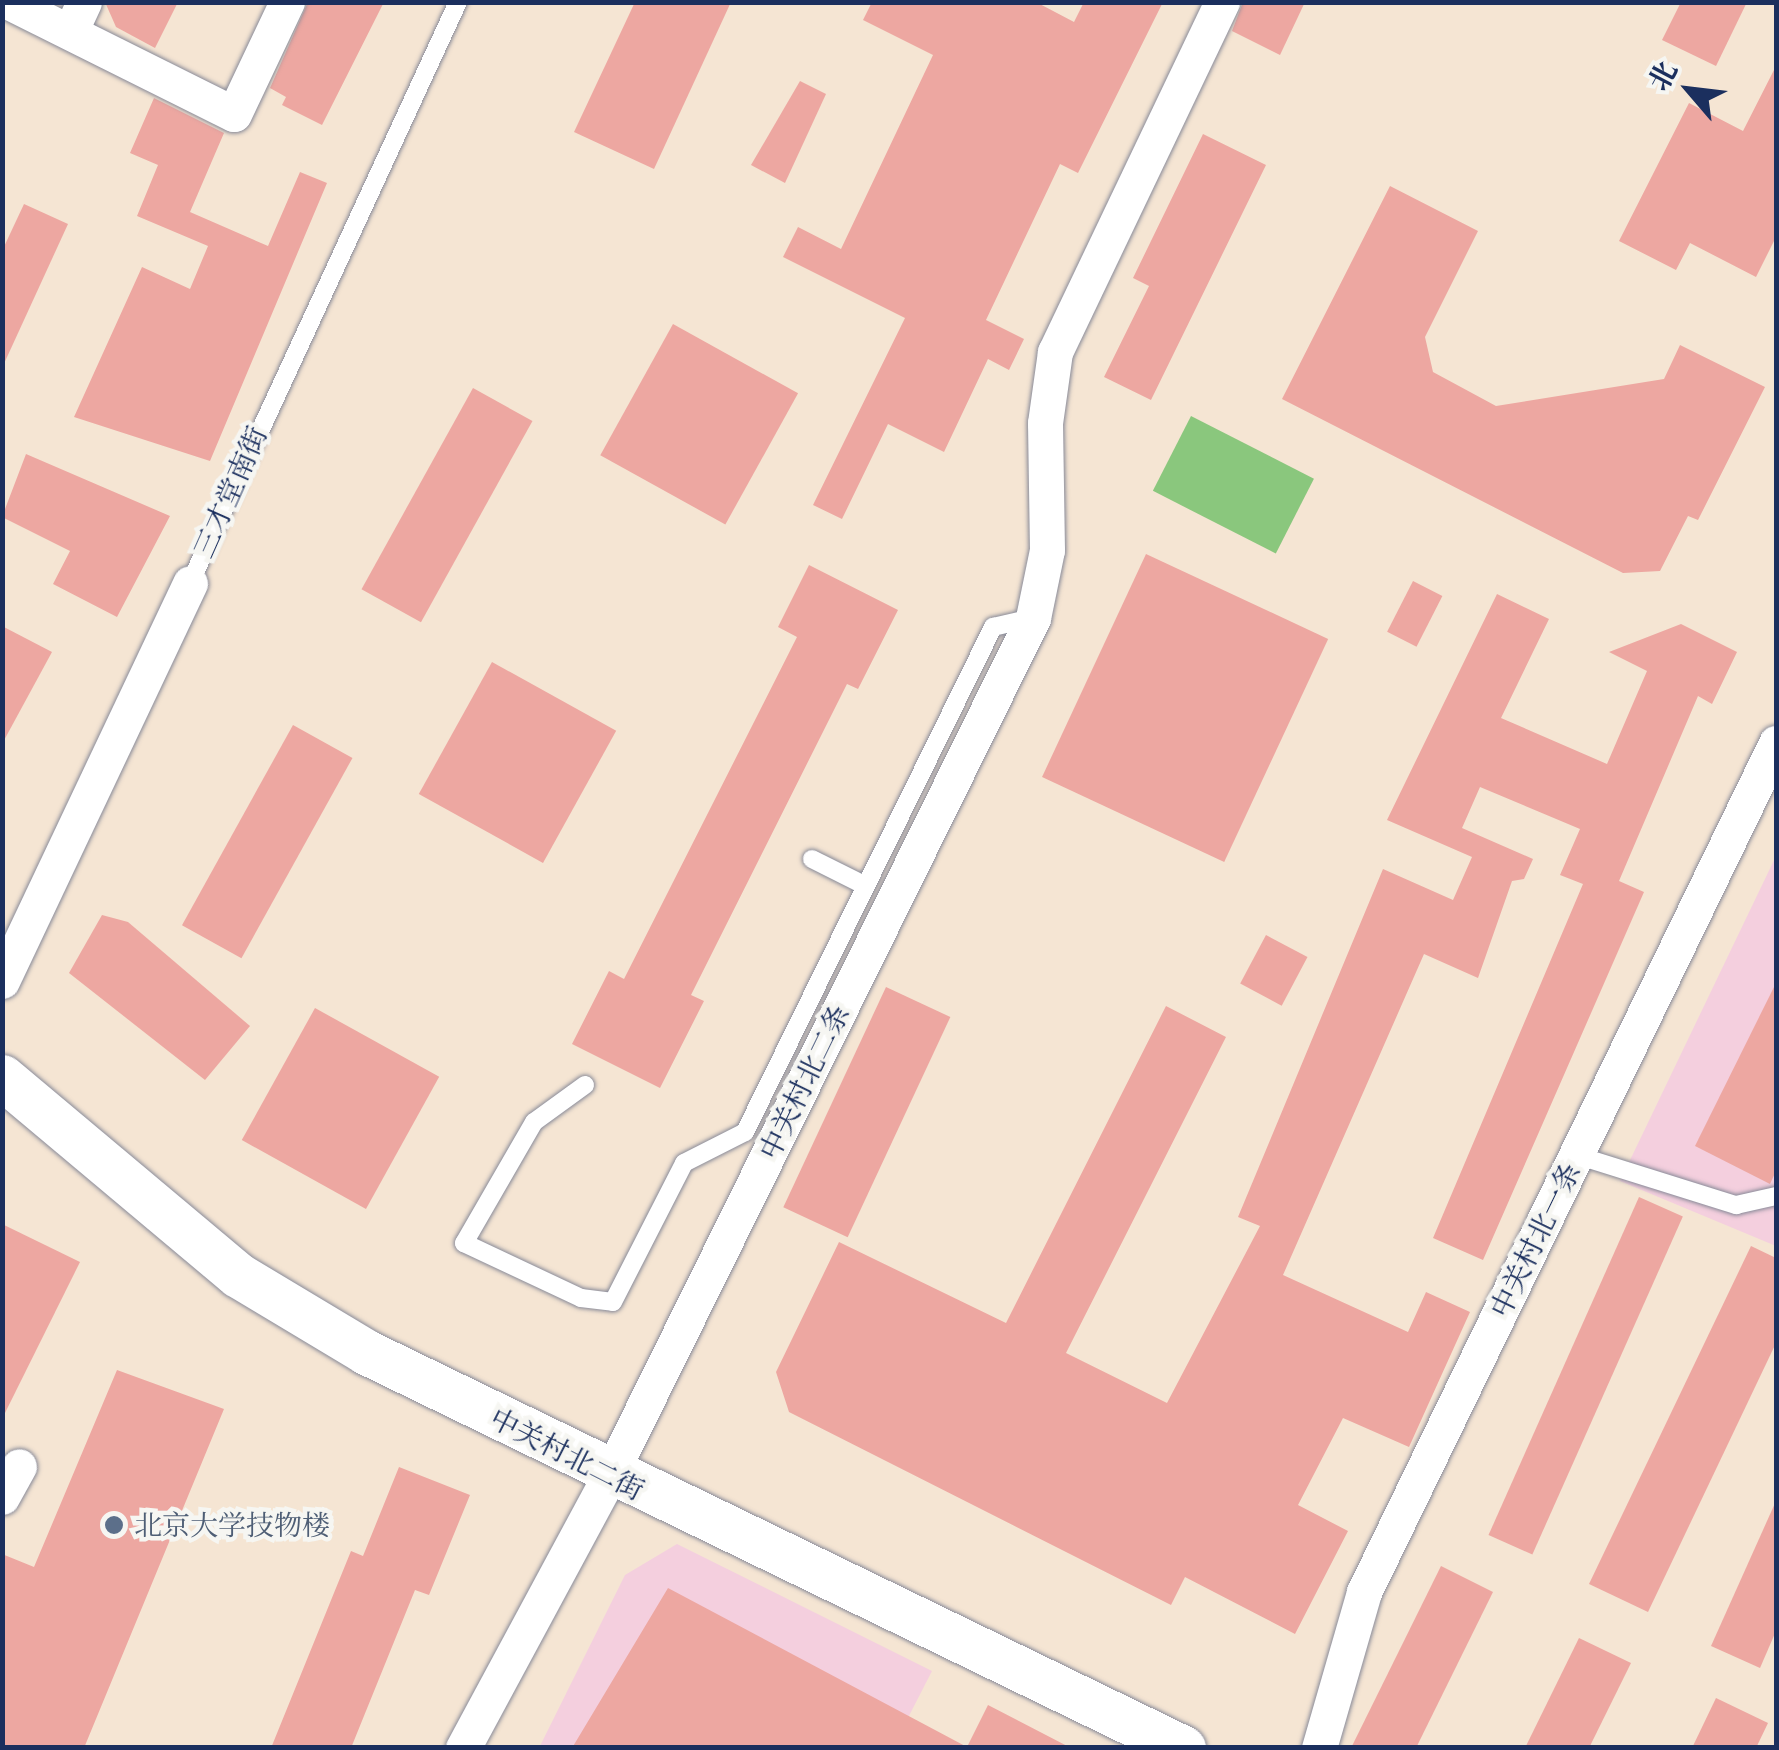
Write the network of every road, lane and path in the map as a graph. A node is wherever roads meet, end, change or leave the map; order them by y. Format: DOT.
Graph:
graph roads {
  1 [pos="9,2"];
  2 [pos="287,2"];
  3 [pos="458,2"];
  4 [pos="1222,2"];
  5 [pos="77,17"];
  6 [pos="190,583"];
  7 [pos="1033,618"];
  8 [pos="1776,743"];
  9 [pos="1768,784"];
  10 [pos="812,860"];
  11 [pos="866,886"];
  12 [pos="2,982"];
  13 [pos="2,1077"];
  14 [pos="584,1084"];
  15 [pos="1576,1155"];
  16 [pos="1776,1196"];
  17 [pos="609,1477"];
  18 [pos="463,1748"];
  19 [pos="1183,1748"];
  20 [pos="1319,1748"];
  1 -- 5 [label="street"];
  2 -- 5 [label="street"];
  3 -- 6 [label="lane, 三才堂南街"];
  4 -- 7 [label="street, 中关村北二条"];
  6 -- 12 [label="street, 三才堂南街"];
  7 -- 11 [label="lane"];
  7 -- 17 [label="street, 中关村北二条"];
  8 -- 9 [label="street, 中关村北一条"];
  9 -- 15 [label="street, 中关村北一条"];
  10 -- 11 [label="lane"];
  11 -- 14 [label="lane"];
  13 -- 17 [label="street, 中关村北二街"];
  15 -- 16 [label="lane"];
  15 -- 20 [label="street, 中关村北一条"];
  17 -- 18 [label="street, 中关村北二条"];
  17 -- 19 [label="street, 中关村北二街"];
}
